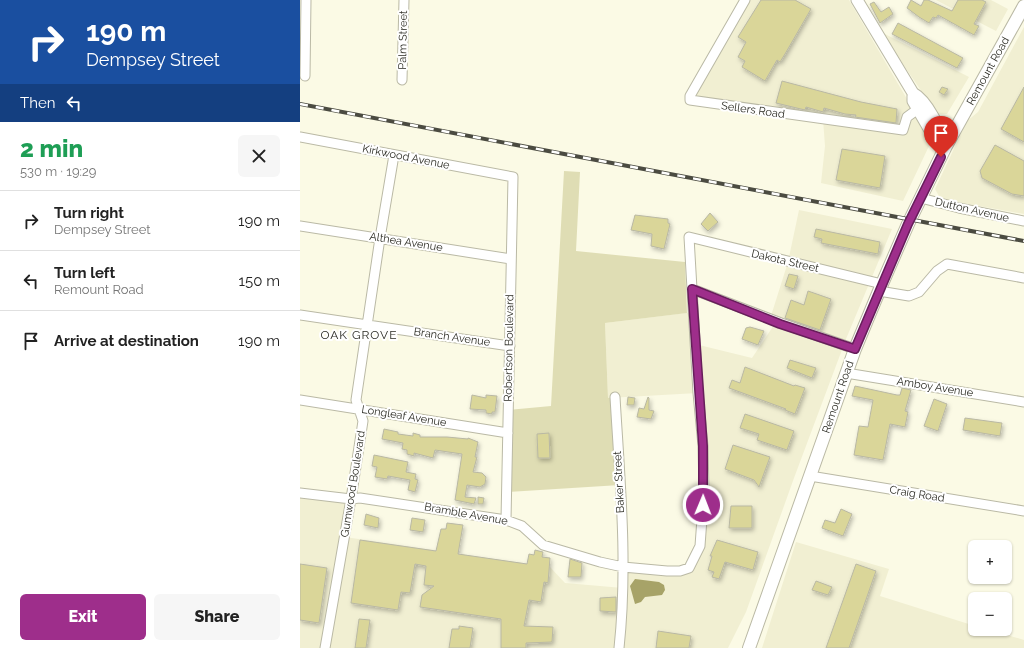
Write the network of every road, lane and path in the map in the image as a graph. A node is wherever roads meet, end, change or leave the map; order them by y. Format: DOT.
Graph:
graph roads {
  1 [pos="306,0"];
  2 [pos="404,0"];
  3 [pos="745,0"];
  4 [pos="856,0"];
  5 [pos="1024,6"];
  6 [pos="305,76"];
  7 [pos="402,80"];
  8 [pos="913,94"];
  9 [pos="918,109"];
  10 [pos="300,137"];
  11 [pos="946,146"];
  12 [pos="394,155"];
  13 [pos="513,177"];
  14 [pos="921,198"];
  15 [pos="1024,221"];
  16 [pos="300,226"];
  17 [pos="380,238"];
  18 [pos="511,259"];
  19 [pos="1024,278"];
  20 [pos="881,287"];
  21 [pos="692,289"];
  22 [pos="300,315"];
  23 [pos="368,324"];
  24 [pos="510,346"];
  25 [pos="855,349"];
  26 [pos="846,373"];
  27 [pos="615,398"];
  28 [pos="300,400"];
  29 [pos="1024,402"];
  30 [pos="359,409"];
  31 [pos="508,433"];
  32 [pos="810,476"];
  33 [pos="300,493"];
  34 [pos="352,499"];
  35 [pos="1024,511"];
  36 [pos="506,520"];
  37 [pos="623,567"];
  38 [pos="325,648"];
  39 [pos="618,648"];
  40 [pos="748,648"];
  1 -- 6 [label="street"];
  2 -- 7 [label="street, Palm Street"];
  3 -- 9 [label="street, Sellers Road"];
  4 -- 8 [label="street"];
  5 -- 11 [label="main road, Remount Road"];
  8 -- 9 [label="street"];
  8 -- 11 [label="street"];
  9 -- 11 [label="street"];
  10 -- 12 [label="street, Kirkwood Avenue"];
  11 -- 14 [label="main road, Remount Road"];
  12 -- 13 [label="street, Kirkwood Avenue"];
  12 -- 17 [label="street, Gumwood Boulevard"];
  13 -- 18 [label="street, Robertson Boulevard"];
  14 -- 15 [label="street, Dutton Avenue"];
  14 -- 20 [label="main road, Remount Road"];
  16 -- 17 [label="street, Althea Avenue"];
  17 -- 18 [label="street, Althea Avenue"];
  17 -- 23 [label="street, Gumwood Boulevard"];
  18 -- 24 [label="street, Robertson Boulevard"];
  19 -- 20 [label="street, Dakota Street"];
  20 -- 21 [label="street, Dakota Street"];
  20 -- 25 [label="main road, Remount Road"];
  21 -- 25 [label="street"];
  21 -- 37 [label="street"];
  22 -- 23 [label="street, Branch Avenue"];
  23 -- 24 [label="street, Branch Avenue"];
  23 -- 30 [label="street, Gumwood Boulevard"];
  24 -- 31 [label="street, Robertson Boulevard"];
  25 -- 26 [label="main road, Remount Road"];
  26 -- 29 [label="street, Amboy Avenue"];
  26 -- 32 [label="main road, Remount Road"];
  27 -- 37 [label="street, Baker Street"];
  28 -- 30 [label="street, Longleaf Avenue"];
  30 -- 31 [label="street, Longleaf Avenue"];
  30 -- 34 [label="street, Gumwood Boulevard"];
  31 -- 36 [label="street, Robertson Boulevard"];
  32 -- 35 [label="street, Craig Road"];
  32 -- 40 [label="main road, Remount Road"];
  33 -- 34 [label="street, Bramble Avenue"];
  34 -- 36 [label="street, Bramble Avenue"];
  34 -- 38 [label="street, Gumwood Boulevard"];
  36 -- 37 [label="street, Bramble Avenue"];
  37 -- 39 [label="street, Baker Street"];
}
